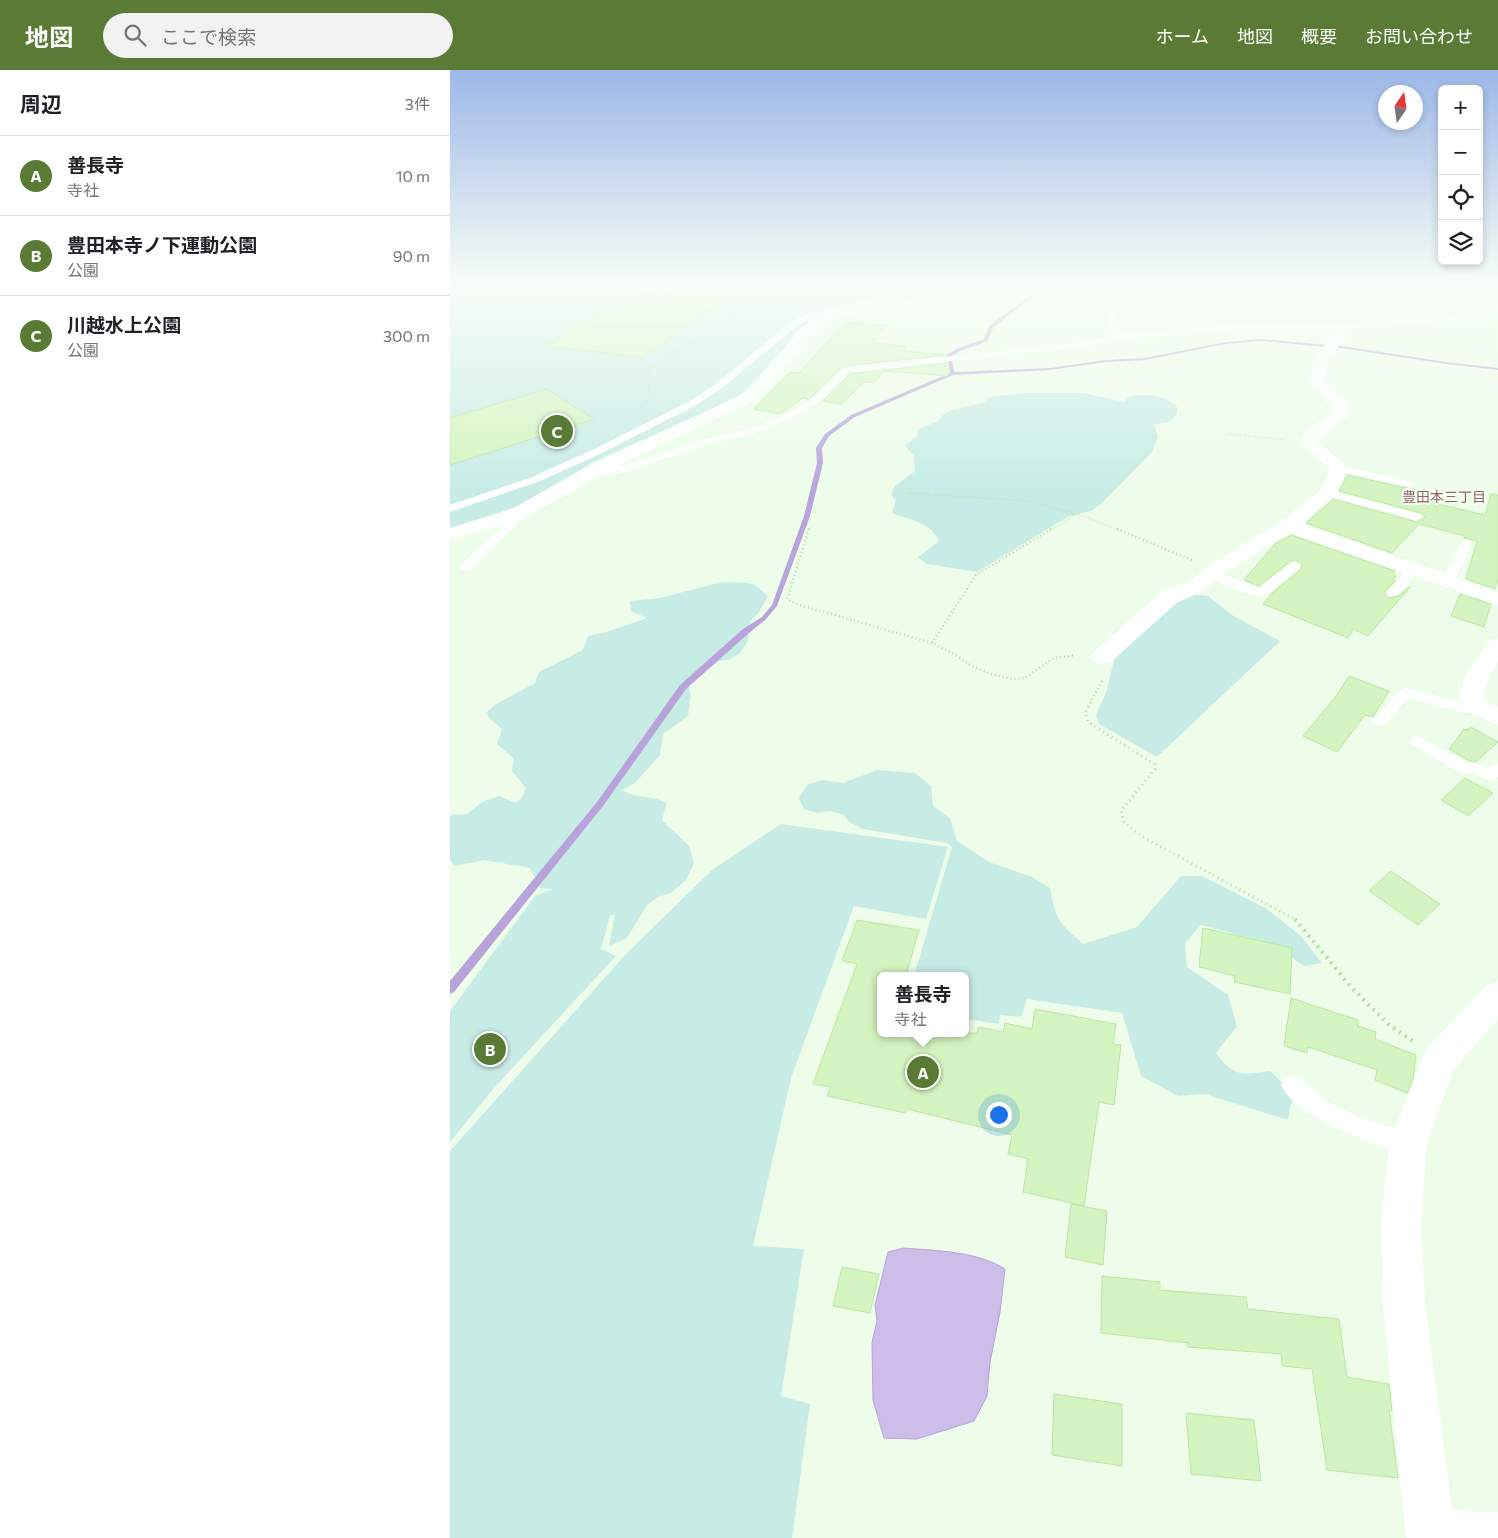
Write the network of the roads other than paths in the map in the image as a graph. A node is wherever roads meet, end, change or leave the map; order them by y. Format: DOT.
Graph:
graph roads {
  1 [pos="760,353"];
  2 [pos="789,353"];
  3 [pos="1009,353"];
  4 [pos="1328,353"];
  5 [pos="1338,468"];
  6 [pos="594,473"];
  7 [pos="1409,484"];
  8 [pos="1328,493"];
  9 [pos="450,509"];
  10 [pos="515,515"];
  11 [pos="1417,517"];
  12 [pos="1288,526"];
  13 [pos="450,534"];
  14 [pos="1467,543"];
  15 [pos="1295,566"];
  16 [pos="466,567"];
  17 [pos="1413,568"];
  18 [pos="1213,572"];
  19 [pos="1448,581"];
  20 [pos="1392,593"];
  21 [pos="1498,599"];
  22 [pos="1498,645"];
  23 [pos="1102,657"];
  24 [pos="1488,712"];
  25 [pos="1380,722"];
  26 [pos="1418,741"];
  27 [pos="1498,768"];
  28 [pos="1498,996"];
  29 [pos="1292,1085"];
  30 [pos="1408,1144"];
  31 [pos="1430,1534"];
  32 [pos="1498,1536"];
  1 -- 9 [label="lane"];
  2 -- 6 [label="street"];
  3 -- 6 [label="lane"];
  4 -- 5 [label="street"];
  5 -- 7 [label="lane"];
  5 -- 8 [label="street"];
  6 -- 10 [label="street"];
  8 -- 11 [label="lane"];
  8 -- 12 [label="street"];
  10 -- 13 [label="street"];
  10 -- 16 [label="lane"];
  12 -- 17 [label="street"];
  12 -- 18 [label="street"];
  14 -- 19 [label="lane"];
  15 -- 18 [label="lane"];
  17 -- 19 [label="street"];
  17 -- 20 [label="lane"];
  18 -- 23 [label="street"];
  19 -- 21 [label="street"];
  22 -- 24 [label="street"];
  24 -- 25 [label="lane"];
  26 -- 27 [label="lane"];
  28 -- 30 [label="street"];
  29 -- 30 [label="lane"];
  30 -- 31 [label="street"];
  31 -- 32 [label="street"];
}
